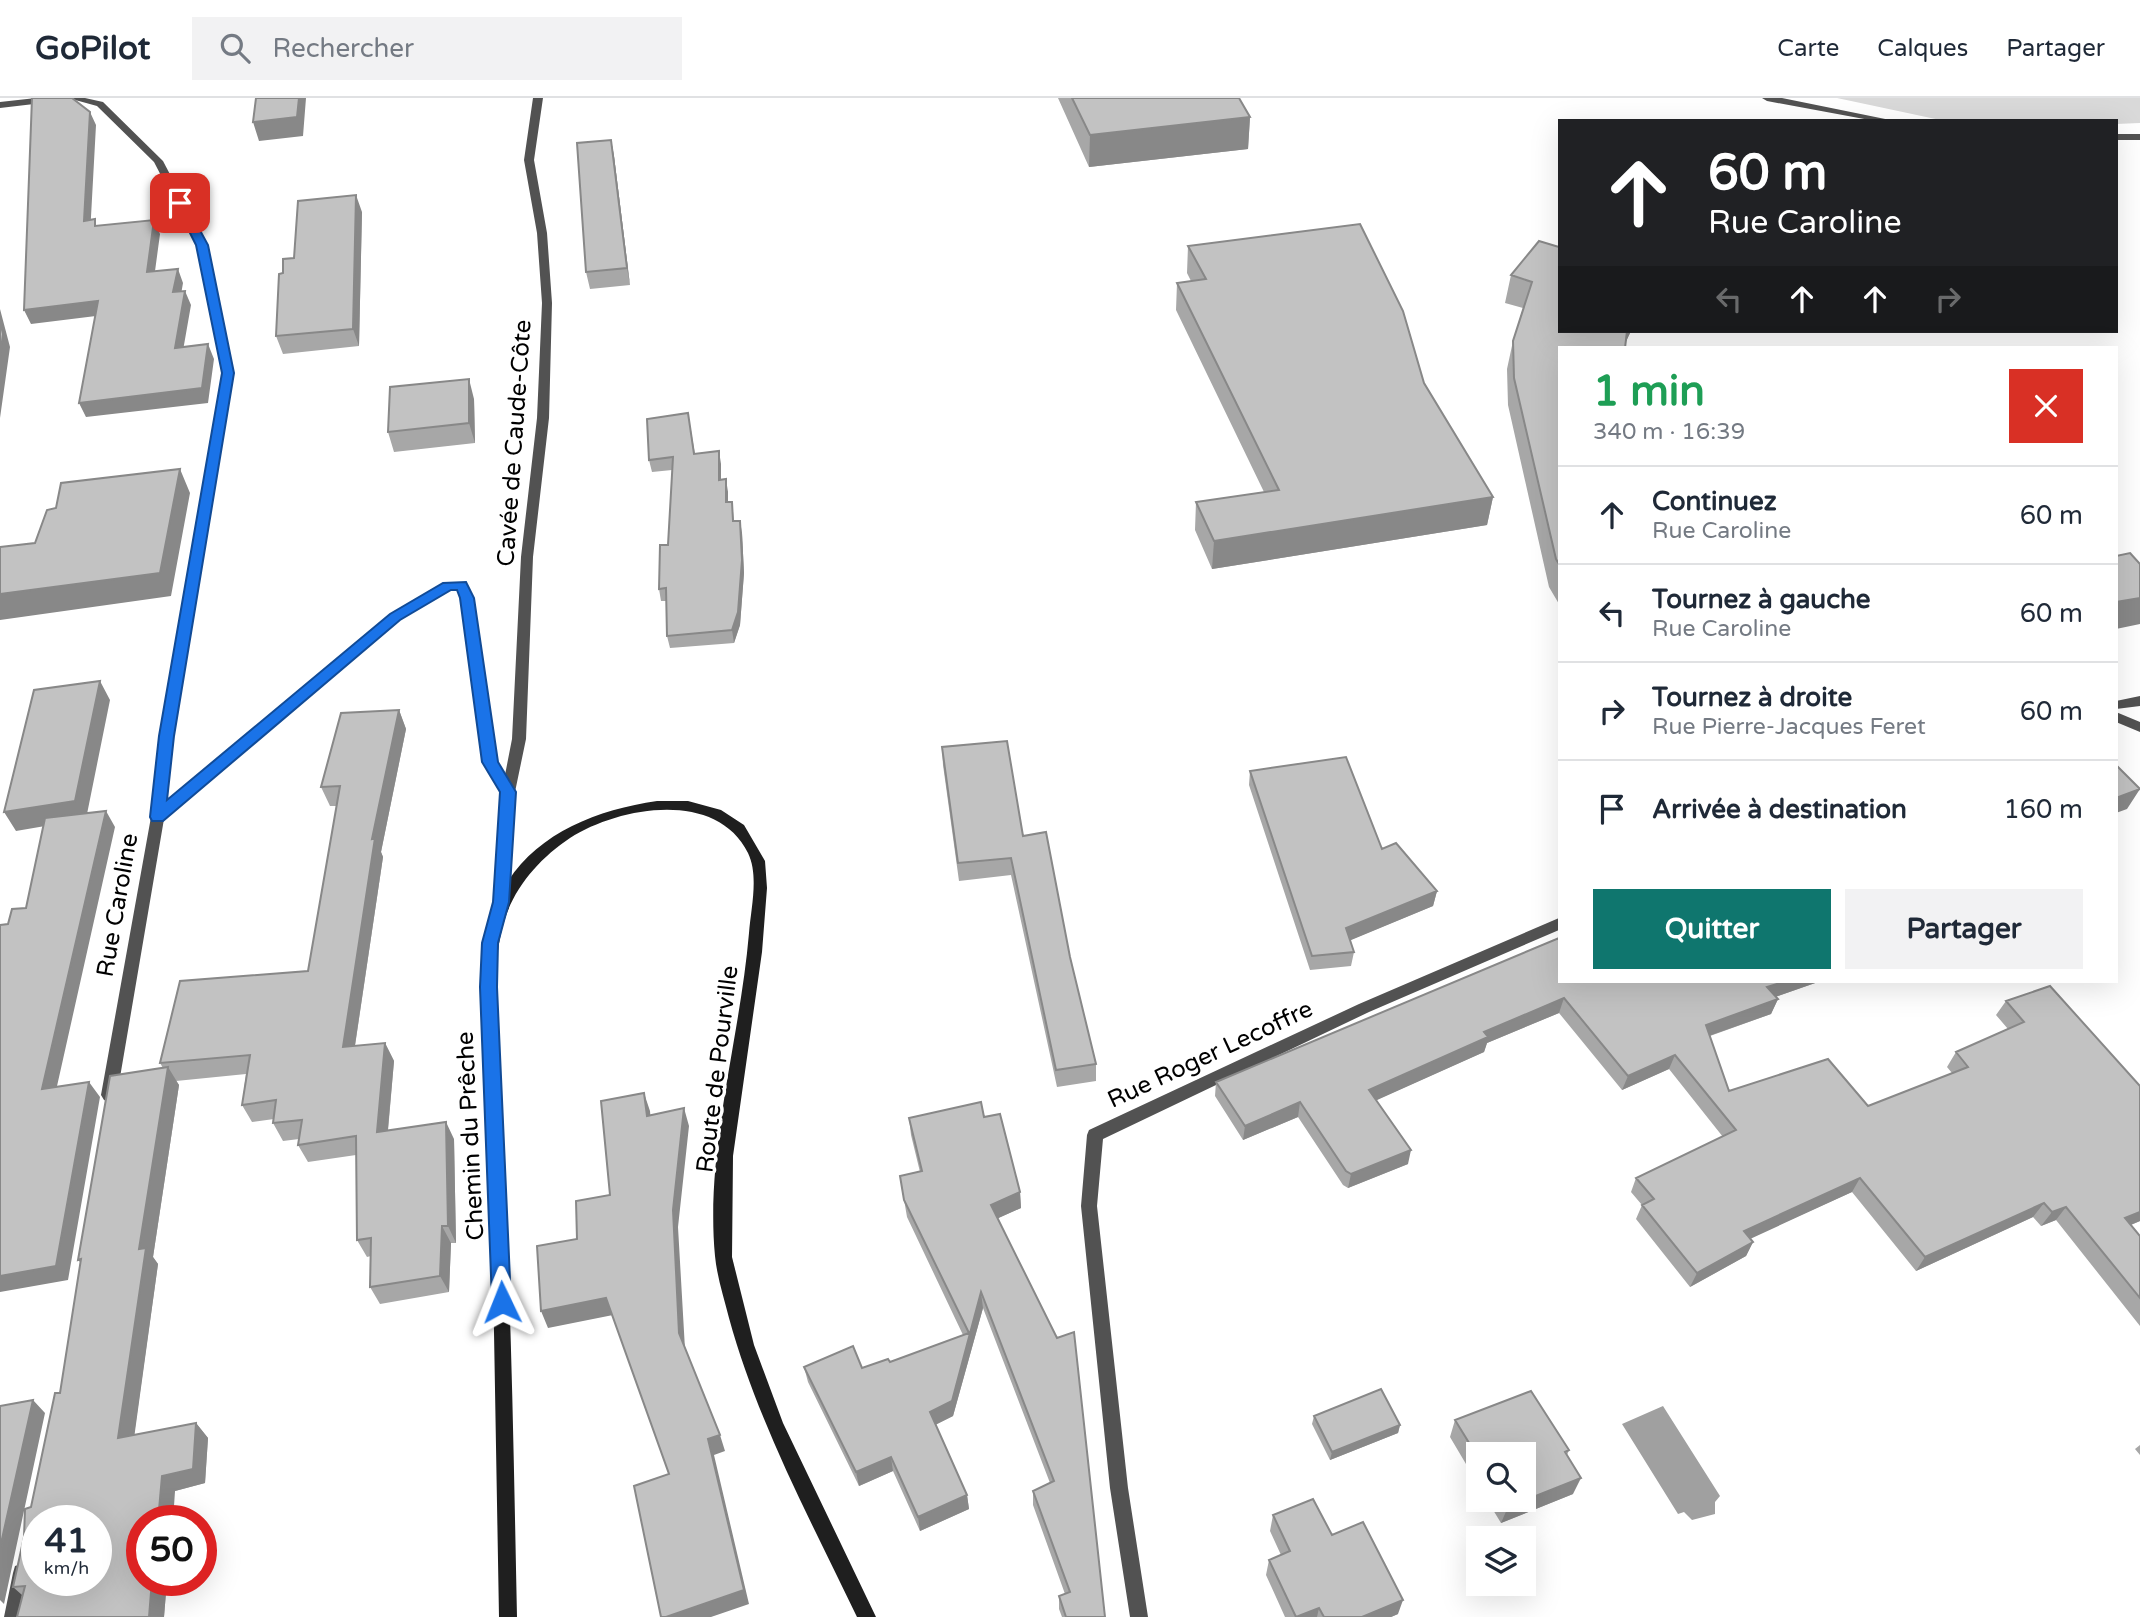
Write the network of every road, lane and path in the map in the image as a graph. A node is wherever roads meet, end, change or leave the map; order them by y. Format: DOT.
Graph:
graph roads {
  1 [pos="72,98"];
  2 [pos="538,98"];
  3 [pos="1767,98"];
  4 [pos="102,101"];
  5 [pos="0,105"];
  6 [pos="1880,119"];
  7 [pos="2118,137"];
  8 [pos="2140,137"];
  9 [pos="2140,701"];
  10 [pos="2118,705"];
  11 [pos="2118,717"];
  12 [pos="2140,727"];
  13 [pos="508,792"];
  14 [pos="158,817"];
  15 [pos="524,872"];
  16 [pos="501,902"];
  17 [pos="1558,924"];
  18 [pos="106,1110"];
  19 [pos="21,1580"];
  20 [pos="13,1617"];
  21 [pos="508,1617"];
  22 [pos="867,1617"];
  23 [pos="1139,1617"];
  1 -- 4 [label="street"];
  1 -- 5 [label="street"];
  2 -- 13 [label="street, Cavée de Caude-Côte"];
  3 -- 6 [label="street"];
  4 -- 14 [label="street"];
  7 -- 8 [label="street"];
  9 -- 10 [label="street"];
  11 -- 12 [label="street"];
  13 -- 14 [label="street, Rue Caroline"];
  13 -- 16 [label="street"];
  14 -- 18 [label="street, Rue Caroline"];
  15 -- 16 [label="main road, Chemin du Prêche"];
  15 -- 22 [label="main road, Route de Pourville"];
  16 -- 21 [label="main road, Chemin du Prêche"];
  17 -- 23 [label="street, Rue Roger Lecoffre"];
  19 -- 20 [label="street"];
}
